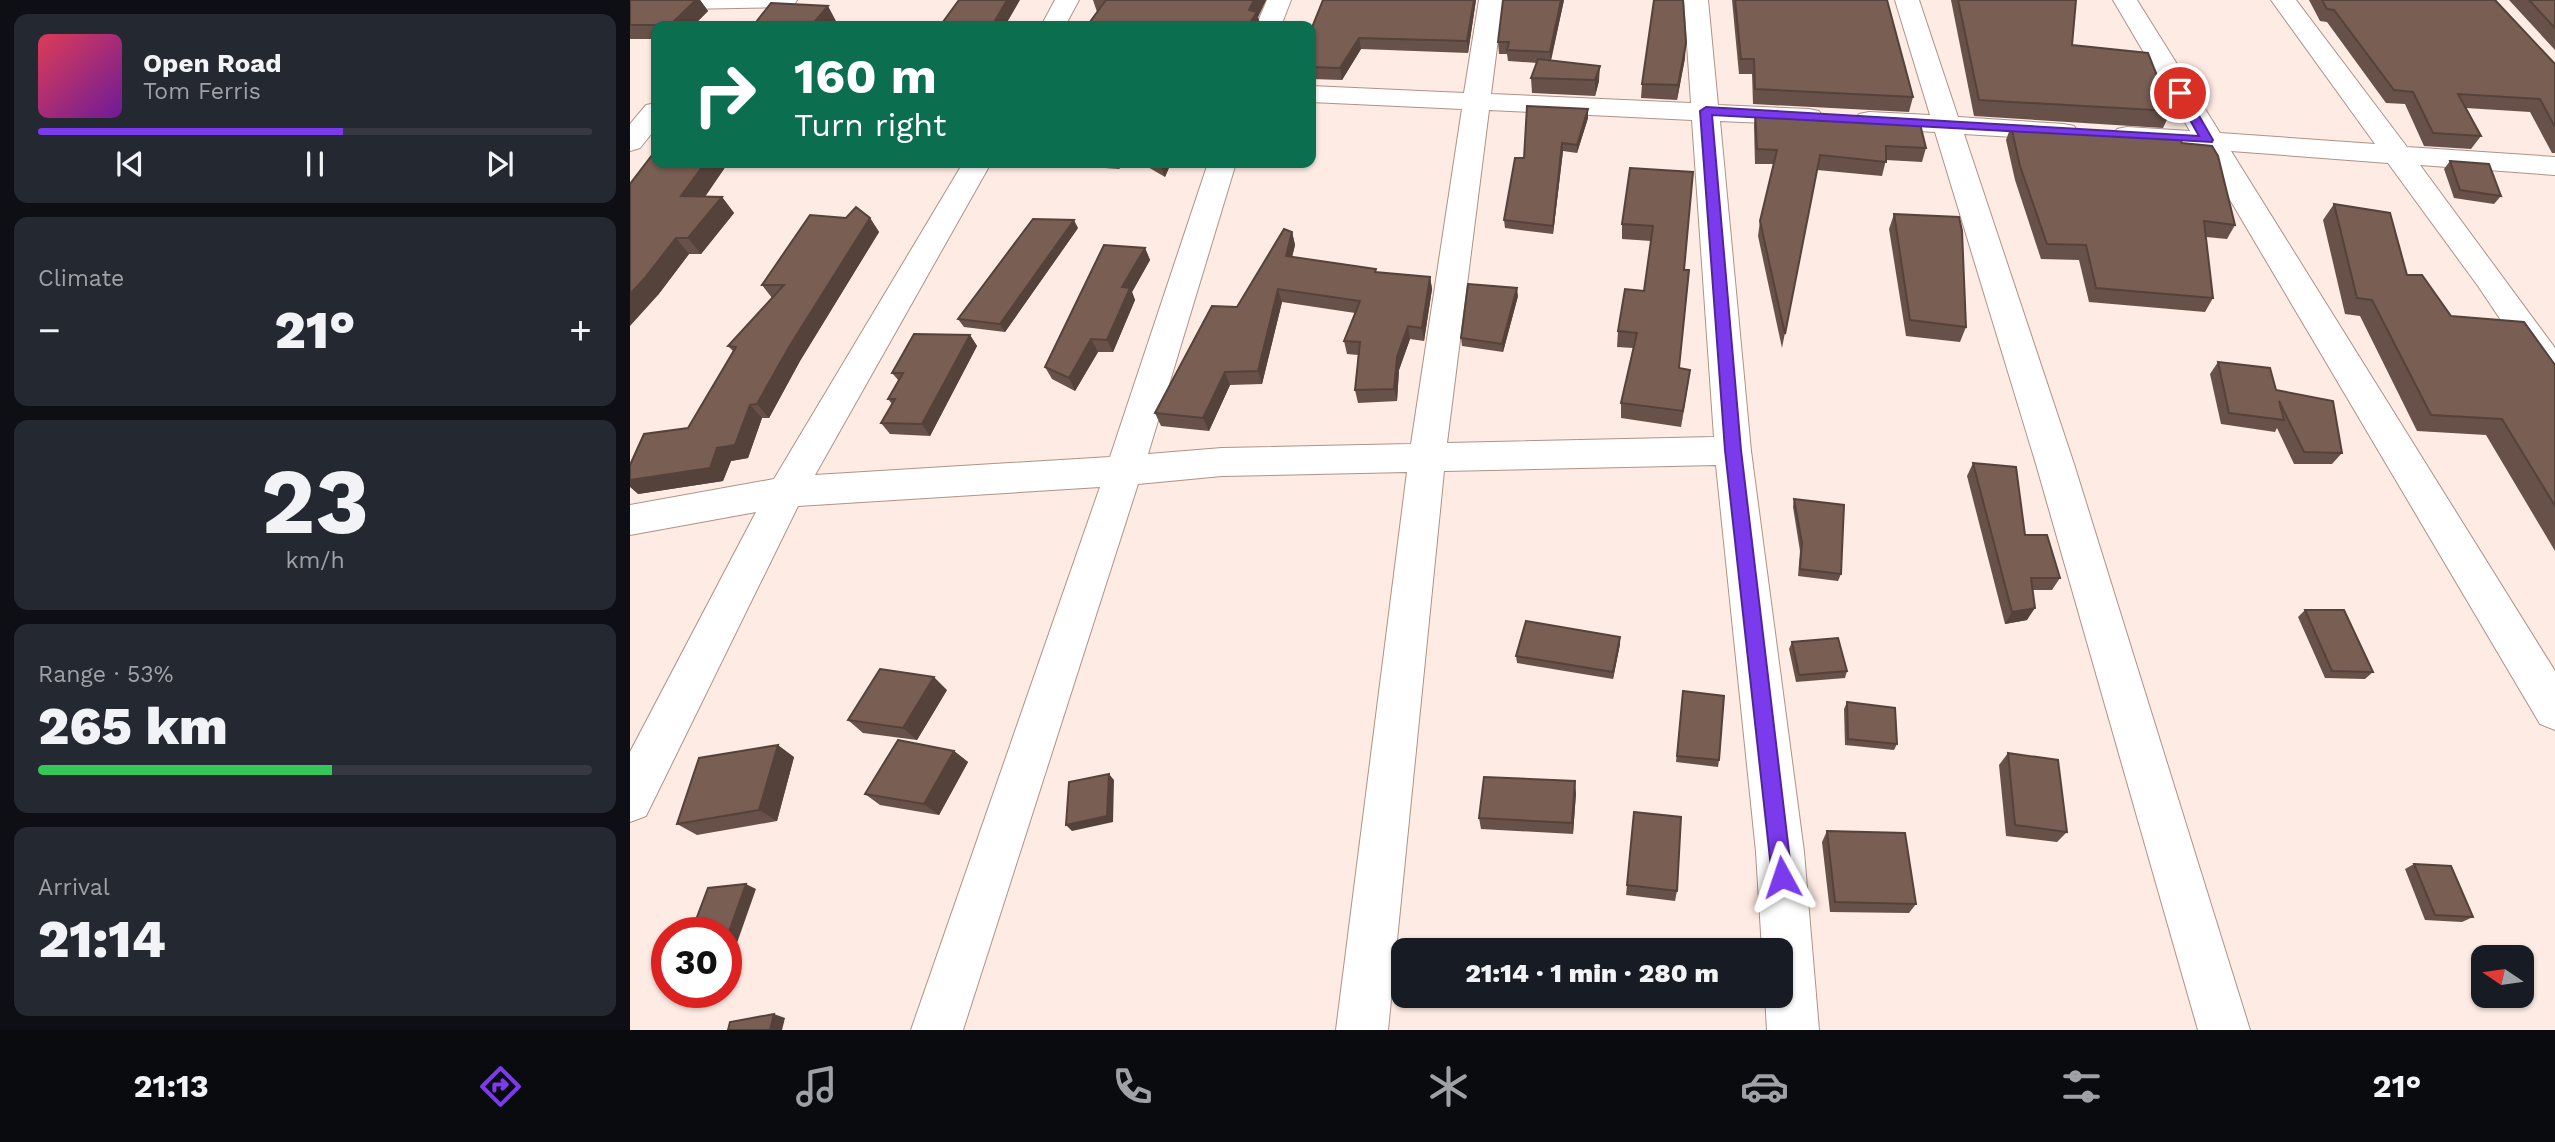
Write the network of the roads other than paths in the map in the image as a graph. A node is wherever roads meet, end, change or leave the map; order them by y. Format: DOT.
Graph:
graph roads {
  1 [pos="751,0"];
  2 [pos="785,0"];
  3 [pos="1067,0"];
  4 [pos="1279,0"];
  5 [pos="1491,0"];
  6 [pos="1696,0"];
  7 [pos="1907,0"];
  8 [pos="2125,0"];
  9 [pos="2283,0"];
  10 [pos="630,3"];
  11 [pos="732,21"];
  12 [pos="1056,21"];
  13 [pos="1271,21"];
  14 [pos="1316,94"];
  15 [pos="1478,101"];
  16 [pos="1706,111"];
  17 [pos="651,117"];
  18 [pos="1948,125"];
  19 [pos="2208,140"];
  20 [pos="630,142"];
  21 [pos="2397,155"];
  22 [pos="2555,166"];
  23 [pos="974,168"];
  24 [pos="1220,168"];
  25 [pos="2555,374"];
  26 [pos="1733,450"];
  27 [pos="1427,458"];
  28 [pos="1124,471"];
  29 [pos="786,492"];
  30 [pos="630,520"];
  31 [pos="2555,710"];
  32 [pos="630,800"];
  33 [pos="937,1030"];
  34 [pos="1362,1030"];
  35 [pos="1793,1030"];
  36 [pos="2224,1030"];
  1 -- 2 [label="street"];
  1 -- 10 [label="street"];
  1 -- 11 [label="street"];
  3 -- 12 [label="street"];
  4 -- 13 [label="street"];
  5 -- 15 [label="street"];
  6 -- 16 [label="street"];
  7 -- 18 [label="street"];
  8 -- 19 [label="street"];
  9 -- 21 [label="street"];
  14 -- 15 [label="street"];
  15 -- 16 [label="street"];
  15 -- 27 [label="street"];
  16 -- 18 [label="street"];
  16 -- 26 [label="street"];
  17 -- 20 [label="street"];
  18 -- 19 [label="street"];
  18 -- 36 [label="street"];
  19 -- 21 [label="street"];
  19 -- 31 [label="street"];
  21 -- 22 [label="street"];
  21 -- 25 [label="street"];
  23 -- 29 [label="street"];
  24 -- 28 [label="street"];
  26 -- 27 [label="street"];
  26 -- 35 [label="street"];
  27 -- 28 [label="street"];
  27 -- 34 [label="street"];
  28 -- 29 [label="street"];
  28 -- 33 [label="street"];
  29 -- 30 [label="street"];
  29 -- 32 [label="street"];
}
